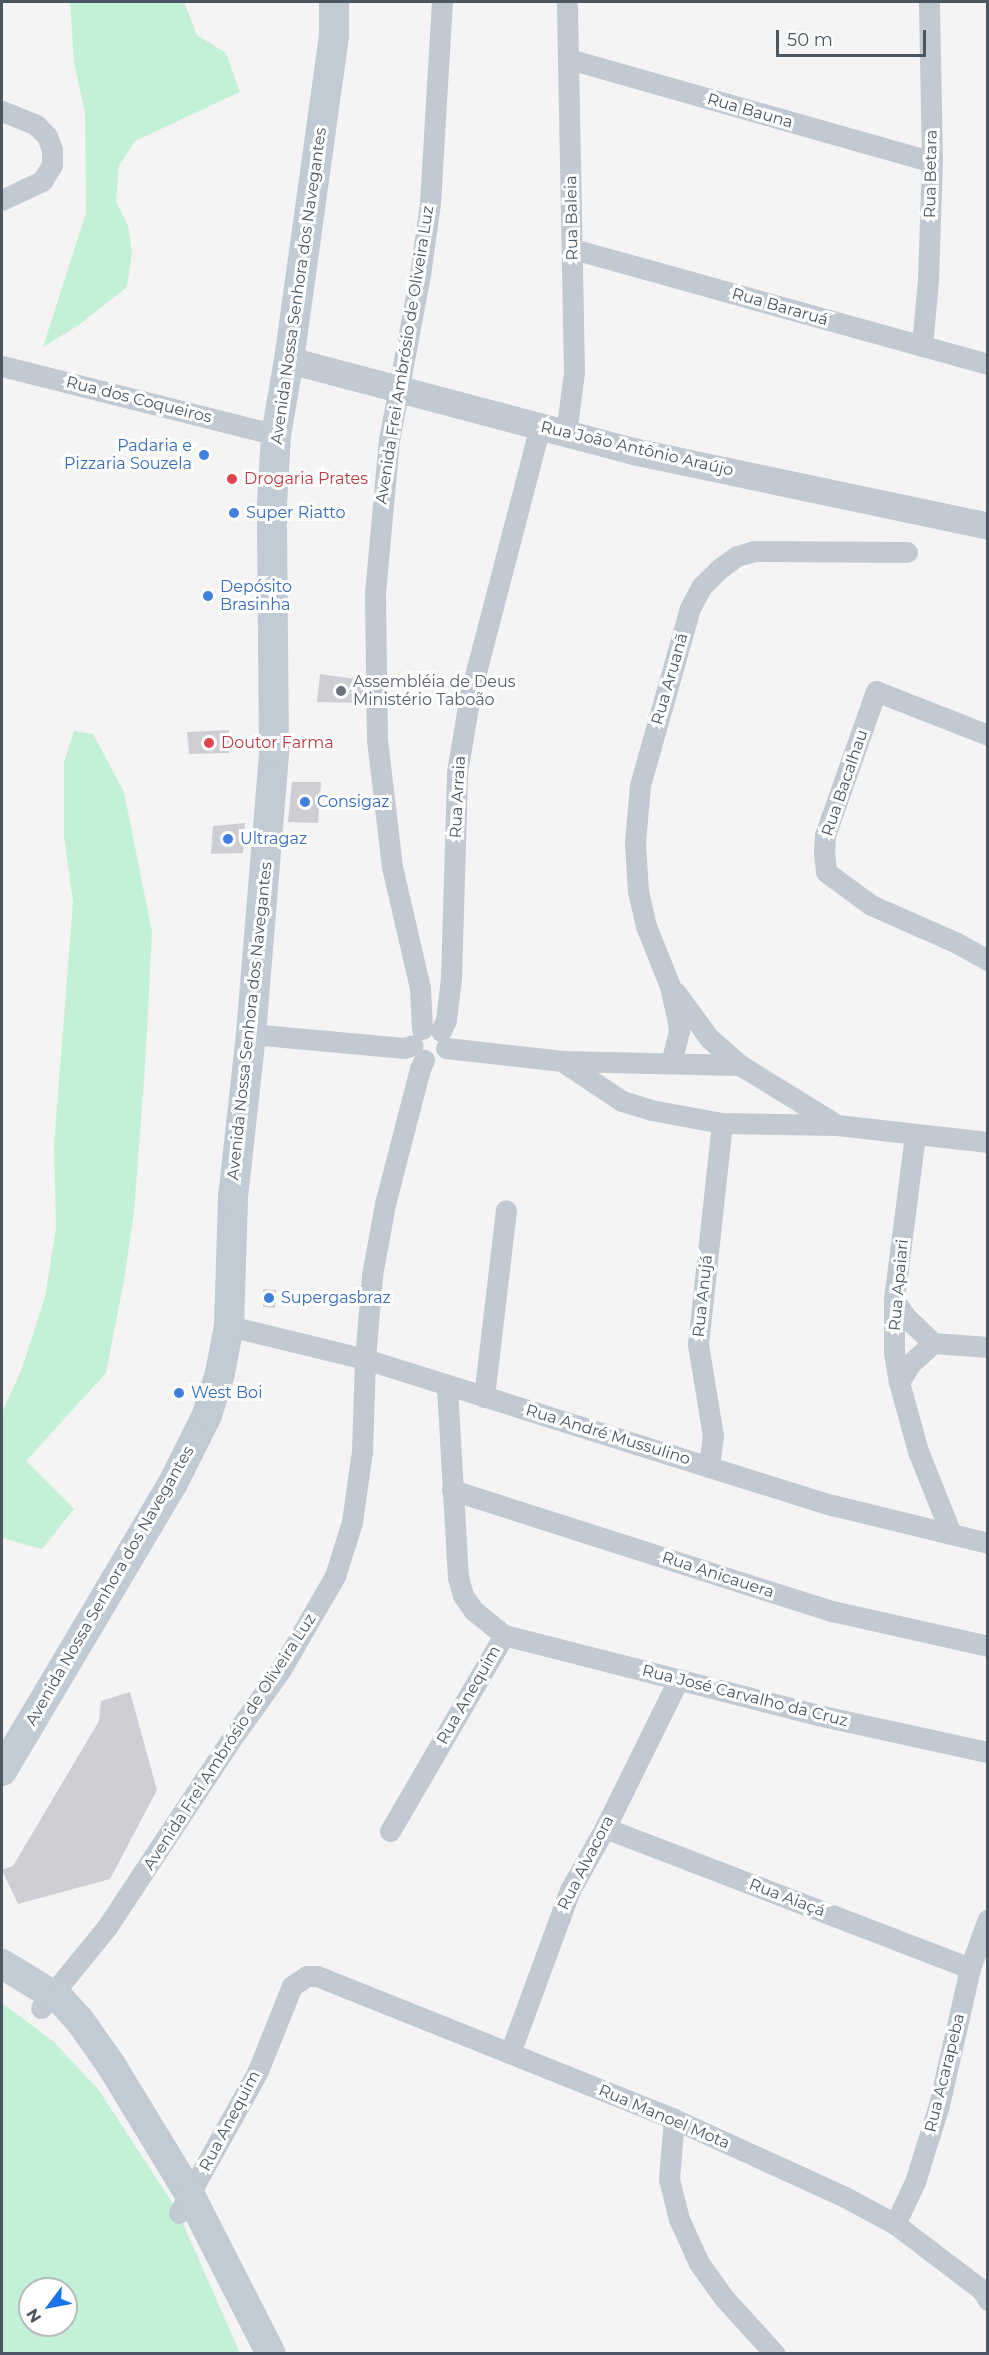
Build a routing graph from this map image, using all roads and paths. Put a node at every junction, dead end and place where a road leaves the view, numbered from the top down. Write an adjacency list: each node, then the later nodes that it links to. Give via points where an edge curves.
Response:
1 (334, 2): 11 (main road, Avenida Nossa Senhora dos Navegantes, via 334,36)
2 (442, 2): 14 (street, Avenida Frei Ambrósio de Oliveira Luz, via 430,203)
3 (567, 2): 5 (street, Rua Baleia)
4 (929, 2): 7 (street, Rua Betara)
5 (569, 59): 7 (street, Rua Bauna); 9 (street, Rua Baleia)
6 (2, 111): 8 (street, via 36,125 47,136 52,165 42,181)
7 (932, 162): 10 (street, Rua Betara)
8 (2, 200)
9 (573, 249): 10 (street, Rua Bararuá); 15 (street, Rua Baleia, via 574,372)
10 (922, 346): 12 (street, Rua Bararuá)
11 (290, 360): 14 (street, Rua João Antônio Araújo); 16 (main road, Avenida Nossa Senhora dos Navegantes)
12 (987, 364)
13 (2, 366): 16 (street, Rua dos Coqueiros)
14 (398, 390): 15 (street, Rua João Antônio Araújo); 23 (street, Avenida Frei Ambrósio de Oliveira Luz, via 388,440 376,569 377,740 392,867)
15 (553, 430): 17 (street, Rua João Antônio Araújo, via 633,451); 23 (street, Rua Arraia, via 508,540 470,695 457,772 451,978 446,1020)
16 (276, 435): 22 (main road, Avenida Nossa Senhora dos Navegantes, via 272,504 274,753)
17 (987, 526)
18 (907, 552): 21 (street, Rua Aruanã, via 754,551 737,556 701,587 690,608 640,785 637,819 638,891 646,926)
19 (987, 735): 20 (street, Rua Bacalhau, via 876,691 825,836 826,872 871,905)
20 (987, 960)
21 (670, 986): 25 (street, Rua Aruanã, via 679,1031); 26 (street, Rua Aruanã, via 710,1038)
22 (251, 1034): 23 (street, via 404,1048); 33 (main road, Avenida Nossa Senhora dos Navegantes, via 233,1197)
23 (429, 1043): 24 (street); 36 (street, Avenida Frei Ambrósio de Oliveira Luz, via 386,1204 372,1275)
24 (562, 1061): 25 (street); 27 (street, via 622,1101)
25 (671, 1063): 26 (street)
26 (740, 1065): 28 (street, Rua Aruanã)
27 (722, 1124): 28 (street); 40 (street, Rua Anujá, via 698,1344 713,1436)
28 (837, 1125): 29 (street)
29 (915, 1135): 30 (street); 32 (street, Rua Apaiari)
30 (987, 1142)
31 (506, 1210): 39 (street)
32 (894, 1300): 34 (street); 37 (street, Rua Apaiari, via 894,1352)
33 (229, 1326): 36 (street, Rua André Mussulino); 48 (main road, Avenida Nossa Senhora dos Navegantes, via 207,1415 173,1483)
34 (933, 1343): 35 (street); 37 (street, via 911,1363)
35 (987, 1347)
36 (365, 1359): 38 (street, Rua André Mussulino); 56 (street, Avenida Frei Ambrósio de Oliveira Luz, via 362,1452 352,1522 335,1576 280,1671 107,1927)
37 (899, 1382): 42 (street, Rua Apaiari, via 918,1451)
38 (447, 1385): 39 (street, Rua André Mussulino); 41 (street, Rua Anequim)
39 (484, 1397): 40 (street, Rua André Mussulino)
40 (709, 1467): 42 (street, Rua André Mussulino, via 832,1505)
41 (452, 1490): 44 (street, Rua Anequim, via 459,1578 464,1595 474,1611); 45 (street, Rua Anicauera, via 832,1611)
42 (951, 1534): 43 (street, Rua André Mussulino)
43 (987, 1543)
44 (504, 1635): 46 (street, Rua José Carvalho da Cruz); 50 (street, Rua Anequim)
45 (987, 1646)
46 (678, 1680): 47 (street, Rua José Carvalho da Cruz); 49 (street, Rua Alvacora)
47 (987, 1752)
48 (2, 1771)
49 (605, 1828): 53 (street, Rua Aiaçá); 57 (street, Rua Alvacora, via 566,1899)
50 (390, 1831)
51 (987, 1919): 53 (street, Rua Acarapeba)
52 (2, 1964): 56 (main road)
53 (970, 1968): 60 (street, Rua Acarapeba, via 939,2105 915,2182)
54 (317, 1976): 57 (street, Rua Manoel Mota); 59 (street, Rua Anequim, via 307,1976 292,1986 257,2073)
55 (2, 1984): 56 (main road)
56 (47, 2001): 59 (main road)
57 (510, 2053): 58 (street, Rua Manoel Mota)
58 (674, 2120): 60 (street, Rua Manoel Mota, via 845,2197); 64 (street, via 669,2178 678,2219 699,2263 724,2298)
59 (185, 2204): 62 (main road); 63 (main road)
60 (895, 2224): 61 (street, Rua Manoel Mota, via 982,2290)
61 (987, 2300)
62 (252, 2354)
63 (271, 2354)
64 (776, 2354)

